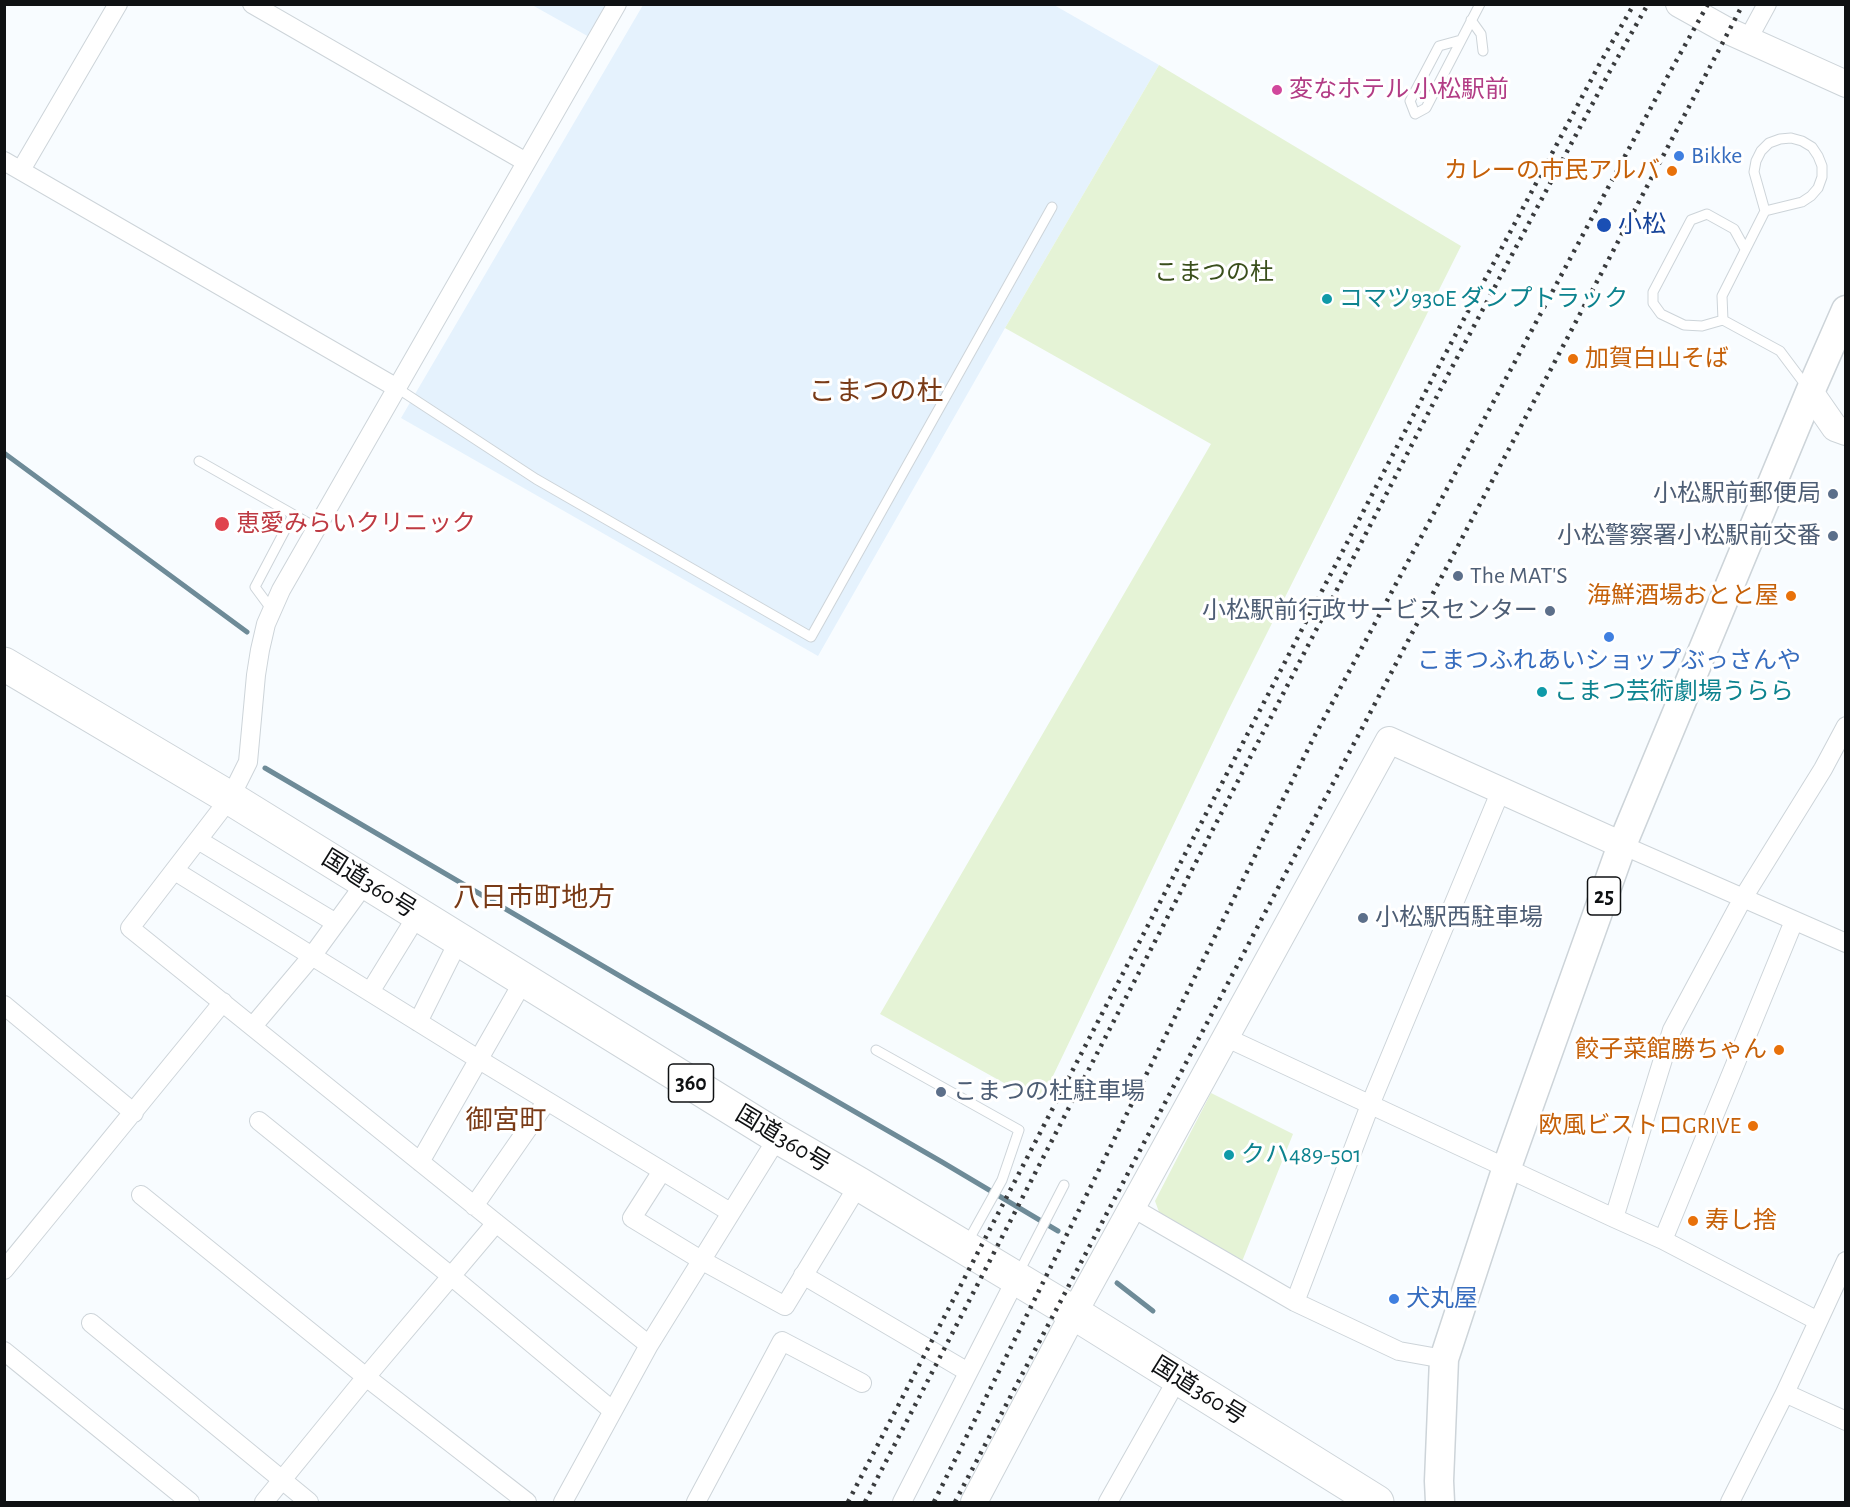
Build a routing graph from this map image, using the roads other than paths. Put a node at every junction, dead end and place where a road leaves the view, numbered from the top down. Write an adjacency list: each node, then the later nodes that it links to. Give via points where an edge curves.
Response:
1 (118, 4): 14 (street)
2 (252, 4): 13 (street)
3 (617, 4): 13 (street)
4 (1480, 4): 7 (lane)
5 (1679, 4): 8 (street)
6 (1767, 4): 8 (street)
7 (1472, 20): 9 (lane); 10 (lane, via 1481,33)
8 (1748, 39): 11 (street)
9 (1461, 40): 9 (lane, via 1426,108 1415,114 1410,101 1438,46)
10 (1483, 51)
11 (1845, 84)
12 (4, 161): 14 (street)
13 (526, 162): 20 (street)
14 (21, 170): 20 (street)
15 (1052, 207): 20 (lane, via 811,637 536,479)
16 (1765, 211): 16 (lane, via 1754,172 1761,151 1780,138 1803,141 1812,147 1822,166 1818,188 1802,202); 17 (lane)
17 (1745, 249): 19 (lane, via 1722,296); 19 (lane, via 1734,229 1707,214 1692,220 1653,292 1653,303 1661,314 1684,325 1702,326)
18 (1845, 310): 21 (main road, 25)
19 (1723, 320): 21 (lane, via 1780,351)
20 (398, 388): 25 (street)
21 (1810, 392): 22 (street, via 1836,428); 32 (main road, 25)
22 (1845, 432)
23 (199, 461): 24 (lane)
24 (293, 514): 25 (lane); 26 (lane, via 255,587)
25 (317, 528): 26 (street)
26 (272, 610): 30 (street, via 256,675 248,762)
27 (4, 664): 30 (highway, 国道360号 / 360)
28 (1845, 726): 35 (street, via 1823,769)
29 (1501, 790): 32 (street); 48 (street, via 1389,740); 52 (street)
30 (230, 798): 31 (street); 34 (highway, 国道360号 / 360)
31 (198, 840): 33 (street); 38 (street)
32 (1622, 845): 35 (street); 57 (main road, 25)
33 (175, 871): 41 (street); 44 (street, via 130,928)
34 (366, 882): 36 (highway, 国道360号 / 360); 38 (street)
35 (1743, 898): 37 (street); 65 (street, via 1672,1030)
36 (418, 914): 39 (highway, 国道360号 / 360); 43 (street)
37 (1794, 921): 40 (street); 67 (street)
38 (336, 923): 41 (street)
39 (459, 940): 42 (highway, 国道360号 / 360); 46 (street)
40 (1845, 943)
41 (312, 956): 43 (street); 47 (street)
42 (524, 980): 50 (street); 55 (highway, 国道360号 / 360)
43 (370, 992): 46 (street)
44 (223, 1002): 47 (street); 53 (street)
45 (4, 1005): 53 (street)
46 (418, 1022): 50 (street)
47 (253, 1026): 56 (street)
48 (1225, 1037): 52 (street); 63 (street)
49 (876, 1050): 68 (lane, via 1019,1130 1002,1180)
50 (478, 1059): 51 (street); 56 (street)
51 (547, 1101): 58 (street); 62 (street)
52 (1370, 1105): 57 (street); 75 (street)
53 (134, 1113): 71 (street)
54 (259, 1121): 73 (street)
55 (778, 1137): 59 (highway, 国道360号 / 360); 64 (street)
56 (420, 1162): 62 (street)
57 (1507, 1167): 65 (street); 81 (main road, 25)
58 (662, 1171): 64 (street); 69 (street, via 632,1218)
59 (858, 1184): 68 (highway, 国道360号 / 360); 72 (street)
60 (1064, 1185): 74 (lane)
61 (141, 1195): 83 (street)
62 (474, 1206): 66 (street)
63 (1133, 1208): 75 (street); 76 (street)
64 (730, 1212): 69 (street)
65 (1614, 1218): 67 (street)
66 (496, 1223): 73 (street); 79 (street)
67 (1663, 1240): 77 (street)
68 (964, 1247): 74 (highway, 国道360号 / 360)
69 (701, 1260): 72 (street, via 785,1306); 79 (street)
70 (1845, 1262): 77 (street)
71 (4, 1270)
72 (803, 1275): 82 (street)
73 (451, 1276): 83 (street); 87 (street)
74 (1016, 1279): 76 (highway, 国道360号 / 360); 82 (street)
75 (1295, 1302): 81 (street, via 1399,1351)
76 (1074, 1313): 84 (highway, 国道360号 / 360); 97 (street)
77 (1818, 1321): 86 (street)
78 (91, 1323): 89 (street)
79 (649, 1345): 87 (street)
80 (4, 1351): 90 (street)
81 (1444, 1359): 100 (main road, 25)
82 (968, 1372): 96 (street)
83 (366, 1377): 89 (street); 93 (street)
84 (1178, 1378): 98 (street); 99 (highway, 国道360号 / 360)
85 (862, 1383): 95 (street, via 782,1341)
86 (1785, 1393): 88 (street); 101 (street)
87 (613, 1411): 94 (street)
88 (1845, 1421)
89 (281, 1481): 91 (street); 92 (street)
90 (190, 1503)
91 (264, 1503)
92 (309, 1503)
93 (527, 1503)
94 (563, 1503)
95 (696, 1503)
96 (902, 1503)
97 (974, 1503)
98 (1108, 1503)
99 (1377, 1503)
100 (1440, 1503)
101 (1730, 1503)

